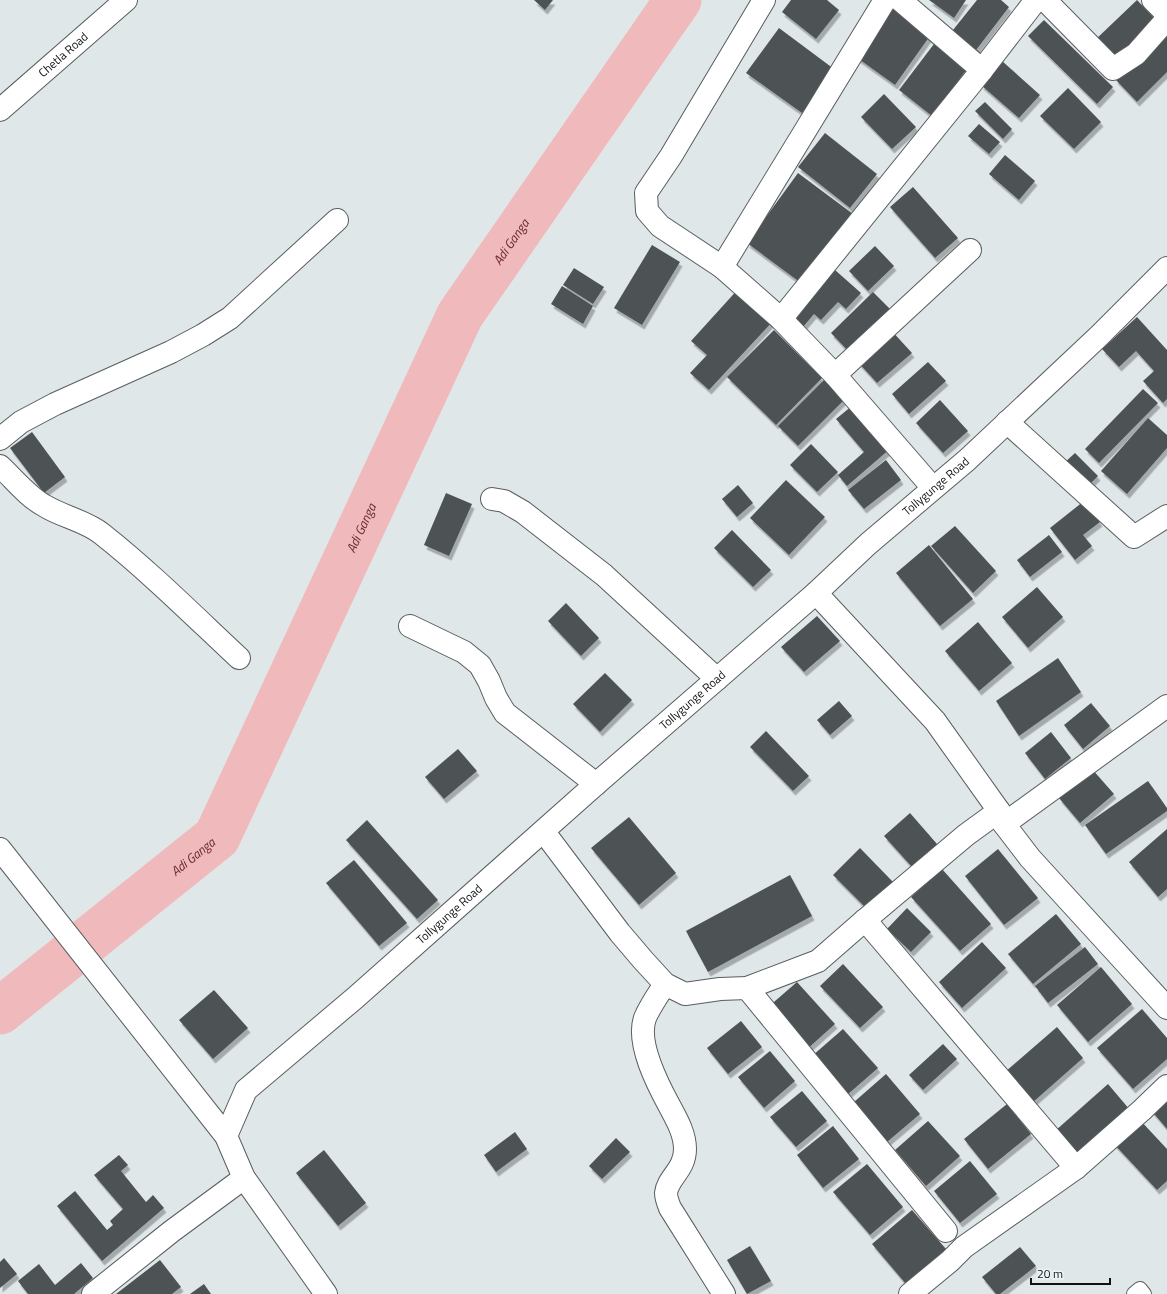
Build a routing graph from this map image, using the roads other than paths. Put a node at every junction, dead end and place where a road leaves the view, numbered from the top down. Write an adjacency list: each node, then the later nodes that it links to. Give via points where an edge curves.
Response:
1 (126, 0): 10 (street, Chetla Road)
2 (764, 0): 13 (street, via 671,156 646,193 647,211 660,226)
3 (885, 0): 13 (street)
4 (900, 0): 9 (street)
5 (1153, 0): 7 (street)
6 (1036, 1): 8 (street, via 1113,69 1136,54); 9 (street)
7 (1167, 14)
8 (1167, 19)
9 (982, 70): 15 (street)
10 (0, 110)
11 (337, 220): 18 (street, via 230,318 204,335 55,404 22,422)
12 (970, 250): 16 (street)
13 (722, 267): 15 (street)
14 (1167, 268): 17 (street, Tollygunge Road)
15 (781, 319): 16 (street)
16 (835, 375): 20 (street)
17 (1007, 422): 20 (street, Tollygunge Road); 22 (street, via 1134,537)
18 (0, 439)
19 (0, 466): 25 (street, via 44,506 101,533)
20 (933, 488): 23 (street, Tollygunge Road)
21 (492, 499): 26 (street, via 504,501 523,512 604,575)
22 (1167, 516)
23 (816, 593): 26 (street, Tollygunge Road); 29 (street, via 935,721)
24 (410, 626): 28 (street, via 464,652 480,665 505,713)
25 (239, 658)
26 (717, 679): 28 (street, Tollygunge Road)
27 (1167, 706): 29 (street)
28 (596, 784): 30 (street, Tollygunge Road)
29 (1001, 817): 32 (street, via 966,835); 35 (street, via 1030,858)
30 (544, 832): 33 (street, via 620,933); 37 (street, Tollygunge Road, via 246,1090)
31 (1, 850): 37 (street)
32 (865, 920): 34 (street, via 818,961); 38 (street)
33 (665, 984): 34 (street, via 684,994); 43 (street, via 645,1019 643,1037 660,1089 683,1134 683,1163 667,1188 666,1195 670,1208)
34 (747, 988): 40 (street)
35 (1167, 1008)
36 (1167, 1086): 38 (street)
37 (226, 1136): 39 (street)
38 (1076, 1168): 44 (street, via 964,1247)
39 (244, 1178): 41 (street); 42 (street)
40 (946, 1231)
41 (93, 1294)
42 (326, 1294)
43 (724, 1294)
44 (910, 1294)
45 (1134, 1294): 46 (lane, via 1140,1289)
46 (1144, 1294)

